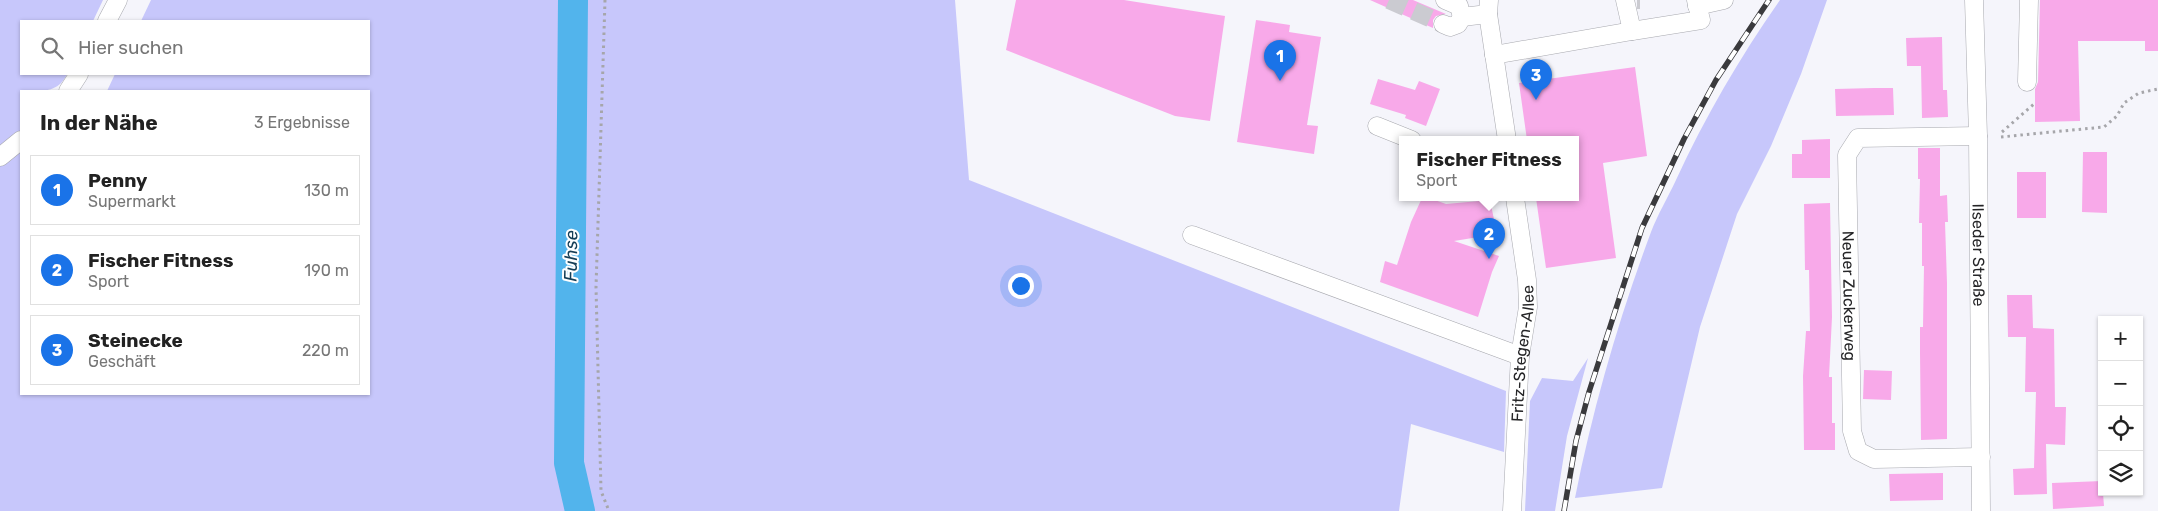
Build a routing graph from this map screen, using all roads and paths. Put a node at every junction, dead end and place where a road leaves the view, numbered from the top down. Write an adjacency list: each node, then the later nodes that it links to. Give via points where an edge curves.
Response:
1 (118, 0): 10 (street)
2 (605, 0): 31 (path, via 596,287 601,491)
3 (1724, 0): 7 (street)
4 (1974, 0): 23 (street, Ilseder Straße)
5 (2029, 0): 15 (street)
6 (1629, 1): 12 (street)
7 (1696, 3): 12 (street, via 1701,20)
8 (1456, 6): 9 (street); 11 (street, via 1458,24 1450,28)
9 (1489, 7): 13 (street)
10 (108, 20)
11 (1443, 24)
12 (1632, 31): 13 (street)
13 (1494, 55): 22 (street)
14 (78, 75): 17 (street)
15 (2027, 82)
16 (2158, 89): 24 (path, via 2138,93 2124,103 2117,116 2104,127)
17 (69, 90)
18 (2035, 103): 20 (path)
19 (1377, 126): 21 (street)
20 (2002, 132)
21 (1402, 136)
22 (1506, 136)
23 (1978, 136): 30 (street, Ilseder Straße); 30 (street, Neuer Zuckerweg, via 1858,138 1847,155 1852,431 1858,451 1874,459)
24 (2001, 137)
25 (20, 141): 26 (street)
26 (0, 157)
27 (1515, 201): 29 (street, Fritz-Stegen-Allee, via 1528,307)
28 (1192, 235): 29 (street)
29 (1520, 356): 32 (street, Fritz-Stegen-Allee)
30 (1981, 457): 33 (street, Ilseder Straße)
31 (609, 511)
32 (1512, 511)
33 (1981, 511)

